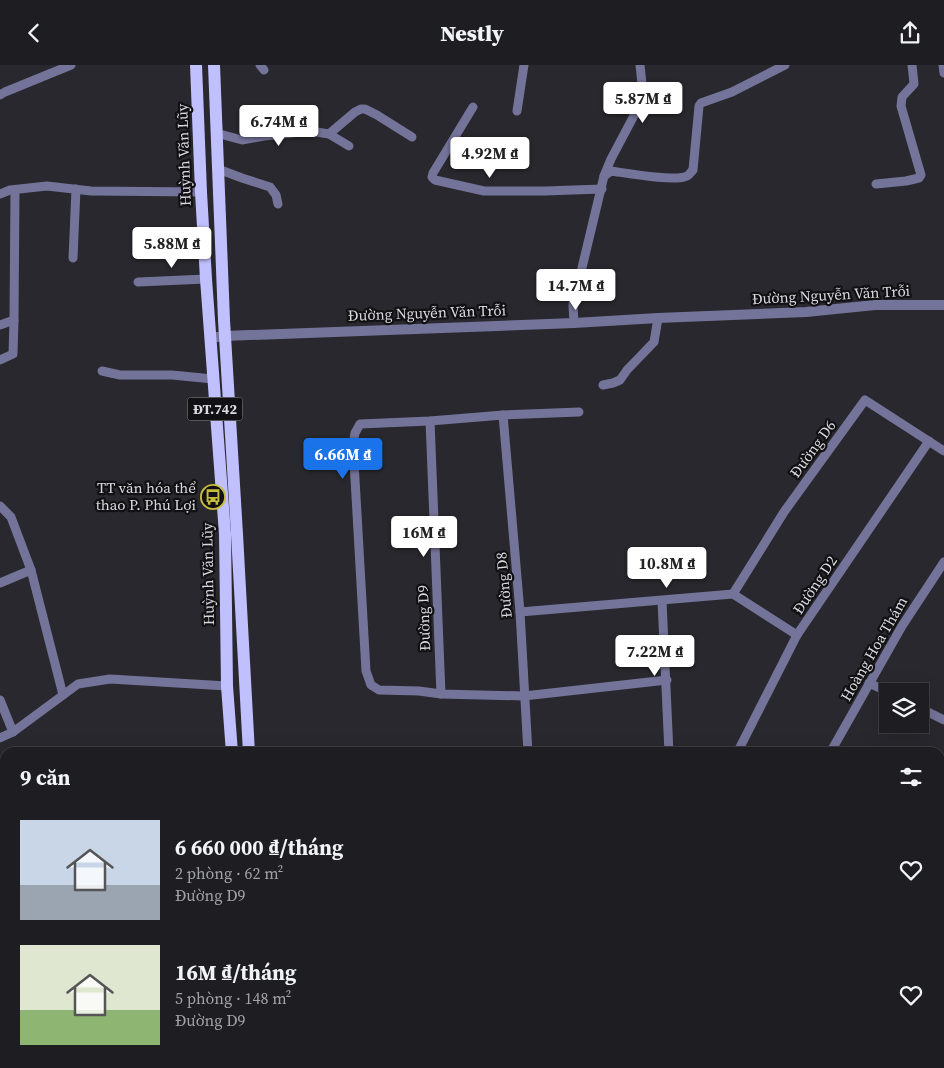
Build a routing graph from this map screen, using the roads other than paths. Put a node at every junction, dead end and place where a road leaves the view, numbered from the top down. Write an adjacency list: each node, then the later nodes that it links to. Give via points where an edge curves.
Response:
1 (71, 65): 10 (street)
2 (196, 65): 23 (main road, Huỳnh Văn Lũy / ĐT.742)
3 (214, 65): 13 (main road, Huỳnh Văn Lũy / ĐT.742)
4 (524, 65): 12 (street)
5 (640, 65): 18 (street, via 642,84 638,108)
6 (785, 65): 18 (street, via 732,92 701,103 693,170 687,176 677,178 611,171)
7 (912, 65): 19 (street, via 914,84 902,97 901,106 921,175 906,181)
8 (943, 65): 9 (street)
9 (944, 73)
10 (0, 95)
11 (473, 107): 21 (street, via 432,179 484,191)
12 (517, 111)
13 (216, 133): 14 (street, via 242,140 310,131); 17 (main road, Huỳnh Văn Lũy / ĐT.742)
14 (329, 134): 15 (street, via 355,112 365,109); 16 (street)
15 (412, 137)
16 (349, 145)
17 (218, 169): 25 (street, via 270,187); 34 (main road, Huỳnh Văn Lũy / ĐT.742)
18 (604, 176): 21 (street)
19 (876, 185)
20 (76, 189): 22 (street); 23 (street); 26 (street)
21 (602, 189): 32 (street, via 574,289)
22 (15, 190): 24 (street); 31 (street)
23 (201, 192): 27 (main road, Huỳnh Văn Lũy / ĐT.742)
24 (0, 193)
25 (278, 204)
26 (73, 258)
27 (206, 279): 28 (street); 35 (main road, Huỳnh Văn Lũy / ĐT.742)
28 (138, 282)
29 (944, 305): 30 (street, Đường Nguyễn Văn Trỗi, via 876,305 806,312)
30 (658, 318): 32 (street, Đường Nguyễn Văn Trỗi); 39 (street, via 654,342 620,380)
31 (14, 320): 33 (street); 36 (street, via 13,354)
32 (574, 323): 34 (street, Đường Nguyễn Văn Trỗi)
33 (0, 325)
34 (225, 336): 35 (street, Đường Nguyễn Văn Trỗi); 66 (main road, Huỳnh Văn Lũy / ĐT.742)
35 (210, 338): 38 (main road, Huỳnh Văn Lũy / ĐT.742)
36 (0, 360)
37 (102, 371): 38 (street, via 120,375)
38 (213, 379): 55 (main road, Huỳnh Văn Lũy / ĐT.742, via 225,534)
39 (603, 385)
40 (579, 412): 41 (street)
41 (503, 415): 42 (street); 51 (street, Đường D8)
42 (430, 421): 57 (street, Đường D9); 57 (street, via 360,424 353,444 366,671 371,685 379,690)
43 (929, 441): 44 (street, Đường D6); 49 (street, Đường D6, via 865,400 784,512); 52 (street, Đường D2)
44 (944, 451)
45 (0, 506): 47 (street, via 11,517)
46 (944, 562): 54 (street, Hoàng Hoa Thám)
47 (31, 570): 48 (street); 58 (street)
48 (0, 583)
49 (733, 594): 50 (street); 52 (street)
50 (662, 601): 51 (street); 53 (street)
51 (520, 612): 59 (street, Đường D8)
52 (797, 635): 69 (street, Đường D2)
53 (667, 680): 59 (street); 68 (street)
54 (869, 683): 56 (street); 70 (street, Hoàng Hoa Thám)
55 (227, 687): 58 (street, via 110,679 78,684); 65 (main road, Huỳnh Văn Lũy / ĐT.742)
56 (879, 688)
57 (441, 694): 59 (street)
58 (63, 695): 63 (street)
59 (524, 696): 67 (street, Đường D8)
60 (0, 700): 63 (street)
61 (929, 712): 62 (street)
62 (944, 720)
63 (13, 732): 64 (street)
64 (0, 738)
65 (232, 747)
66 (249, 747)
67 (528, 747)
68 (669, 747)
69 (739, 747)
70 (833, 747)

